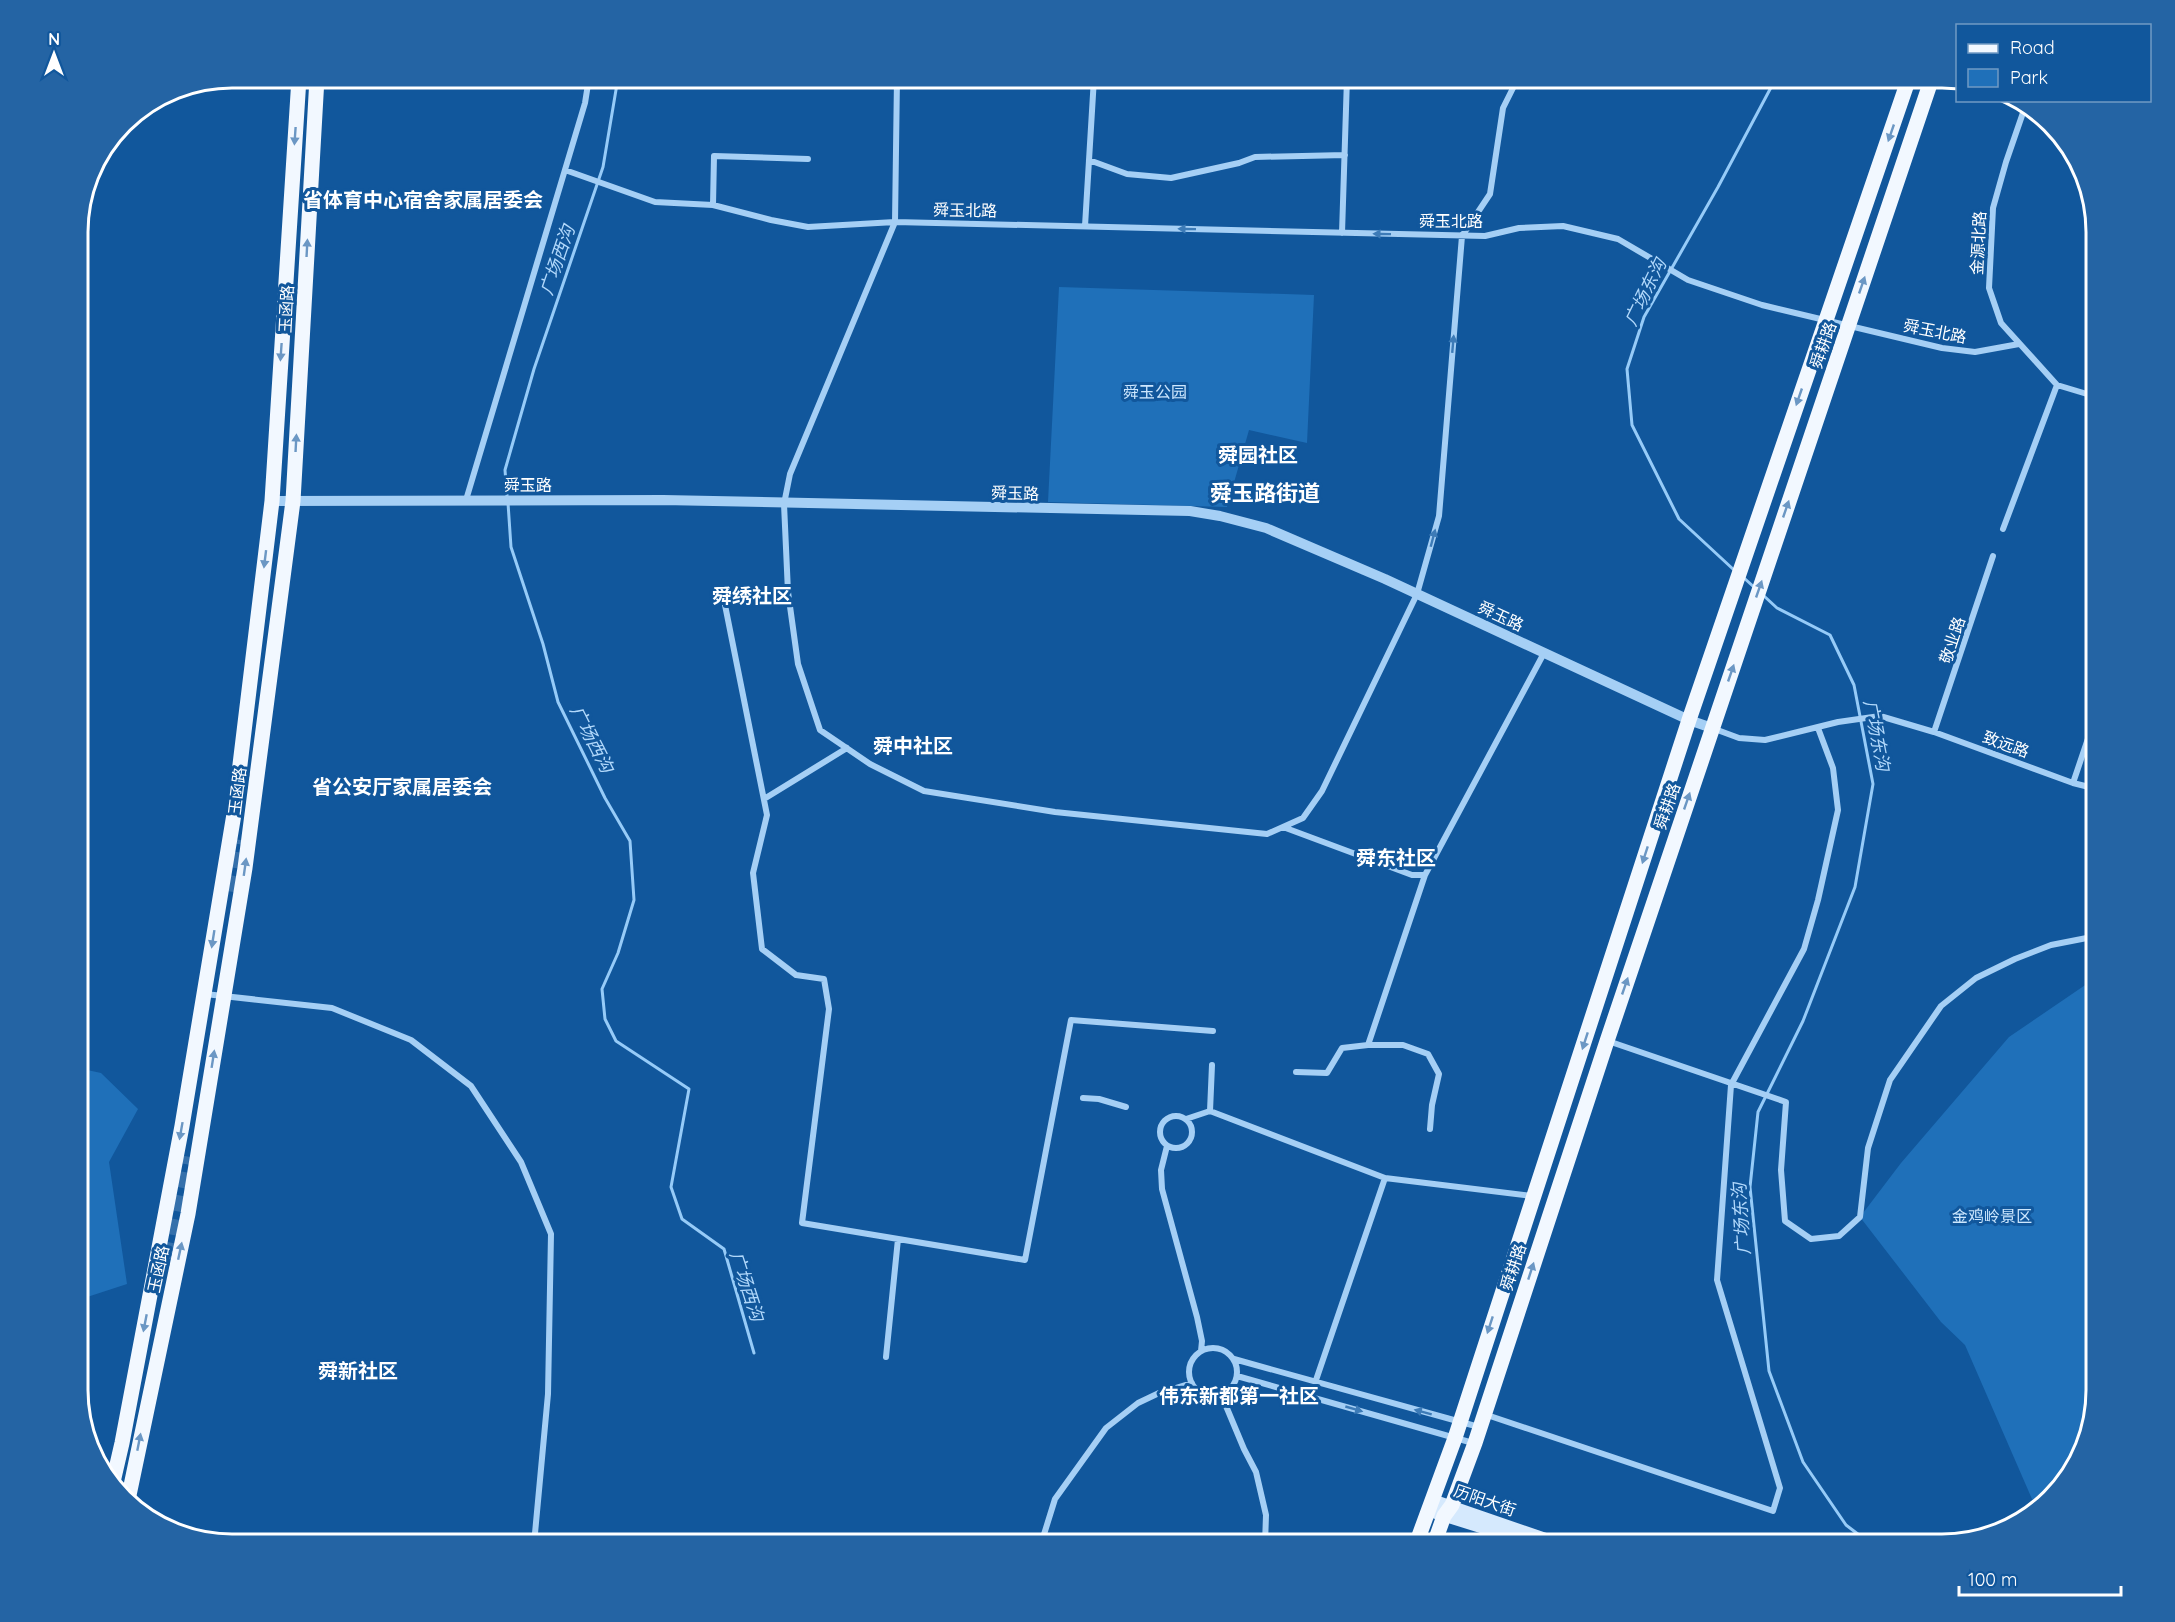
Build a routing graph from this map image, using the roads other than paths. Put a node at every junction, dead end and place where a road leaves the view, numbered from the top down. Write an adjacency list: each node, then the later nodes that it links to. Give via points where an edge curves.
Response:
1 (1093, 88): 13 (street)
2 (1347, 88): 11 (street)
3 (1513, 88): 19 (street, via 1503,108 1490,194)
4 (1906, 88): 20 (main road, 舜耕路, one-way to 20)
5 (1929, 88): 21 (main road, 舜耕路, one-way to 5)
6 (298, 89): 25 (main road, 玉函路, one-way to 25)
7 (316, 89): 26 (main road, 玉函路, one-way to 7)
8 (587, 89): 14 (street)
9 (897, 89): 16 (street)
10 (2023, 114): 22 (street, 金源北路, via 1993,208 1989,288 2001,323)
11 (1345, 155): 13 (street, via 1255,157 1170,178 1127,174); 18 (street)
12 (808, 159): 15 (street, via 714,156)
13 (1089, 160): 17 (street)
14 (565, 170): 15 (street, 舜玉北路, via 655,202); 27 (street)
15 (713, 205): 16 (street, 舜玉北路, via 808,227)
16 (895, 222): 17 (street, 舜玉北路); 28 (street, via 790,474)
17 (1085, 226): 18 (street, 舜玉北路, one-way to 17)
18 (1342, 233): 19 (street, 舜玉北路, one-way to 18)
19 (1462, 236): 20 (street, 舜玉北路, via 1485,237 1519,228 1563,226 1617,239 1688,280 1762,305); 32 (street, one-way to 19, via 1439,516)
20 (1826, 320): 21 (street, 舜玉北路); 34 (main road, 舜耕路, one-way to 34)
21 (1848, 326): 22 (street, 舜玉北路, via 1976,352); 35 (main road, 舜耕路, one-way to 21)
22 (2019, 344): 23 (street, 金源北路)
23 (2057, 385): 24 (street); 29 (street)
24 (2086, 394)
25 (272, 501): 26 (street, 舜玉路); 46 (main road, 玉函路, one-way to 46, via 234,814)
26 (293, 501): 27 (street, 舜玉路); 47 (main road, 玉函路, one-way to 26, via 247,856)
27 (466, 501): 28 (street, 舜玉路)
28 (784, 504): 31 (street); 32 (street, 舜玉路, via 1190,511 1266,528)
29 (2003, 529)
30 (1993, 556): 37 (street, 敬业路)
31 (788, 592): 39 (street, via 798,664 820,730); 42 (street, via 723,595)
32 (1417, 594): 33 (street, 舜玉路); 43 (street, via 1322,791 1303,818)
33 (1544, 653): 34 (street, 舜玉路); 44 (street)
34 (1689, 720): 35 (street, 舜玉路); 61 (main road, 舜耕路, one-way to 61)
35 (1712, 728): 36 (street, 致远路, via 1739,738 1765,740); 49 (main road, 舜耕路, one-way to 35)
36 (1818, 728): 37 (street, 致远路, via 1880,716); 53 (street, via 1833,768 1838,810 1818,900 1804,949)
37 (1934, 732): 40 (street, 致远路)
38 (2086, 745): 40 (street)
39 (847, 748): 42 (street); 43 (street, via 924,791 1149,823 1267,834)
40 (2073, 783): 41 (street, 致远路)
41 (2086, 786)
42 (764, 800): 62 (street, via 767,815 753,873 762,949 796,975 824,979 829,1009 802,1223)
43 (1283, 827): 44 (street, via 1412,875)
44 (1425, 875): 50 (street)
45 (2086, 938): 53 (street, via 2052,945 2015,959 1976,978 1941,1006 1890,1080 1868,1148 1860,1217 1839,1236 1811,1239 1785,1221 1781,1170 1786,1102)
46 (204, 994): 47 (street); 74 (main road, 玉函路, one-way to 74)
47 (224, 997): 75 (main road, 玉函路, one-way to 47, via 188,1214); 78 (street, via 332,1008 411,1040 471,1086 521,1161 550,1234 548,1394)
48 (1213, 1031): 62 (street, via 1071,1020 1025,1260)
49 (1607, 1041): 53 (street); 70 (main road, 舜耕路, one-way to 49)
50 (1368, 1045): 52 (street, via 1342,1048 1327,1072); 58 (street, via 1403,1045 1428,1054 1439,1074)
51 (1212, 1065): 56 (street)
52 (1296, 1072)
53 (1731, 1085): 70 (street, via 1718,1280 1780,1488 1773,1511)
54 (1083, 1098): 55 (street)
55 (1126, 1107)
56 (1210, 1111): 57 (street); 60 (street)
57 (1186, 1119): 59 (street, via 1192,1129 1187,1144 1178,1148); 59 (street, via 1173,1116 1161,1124 1159,1134)
58 (1430, 1129)
59 (1167, 1146): 63 (street, via 1161,1170 1162,1189 1197,1317)
60 (1385, 1178): 61 (street); 68 (street)
61 (1532, 1196): 71 (main road, 舜耕路, one-way to 71)
62 (898, 1239): 64 (street)
63 (1201, 1351): 65 (street, via 1223,1350); 67 (street, via 1191,1362)
64 (886, 1357)
65 (1234, 1359): 66 (street); 68 (street)
66 (1237, 1376): 69 (street, via 1234,1384); 72 (street, one-way to 72)
67 (1192, 1383): 69 (street, via 1205,1394); 79 (street, via 1138,1403 1106,1428 1054,1499)
68 (1315, 1383): 71 (street, one-way to 68)
69 (1221, 1394): 80 (street, via 1256,1472 1266,1515)
70 (1482, 1421): 71 (street); 73 (main road, 舜耕路)
71 (1459, 1422): 72 (main road, 舜耕路)
72 (1455, 1438): 73 (street); 76 (main road, 舜耕路)
73 (1475, 1443): 77 (main road, 舜耕路)
74 (115, 1472)
75 (130, 1490)
76 (1430, 1505): 77 (main road, 历阳大街); 81 (main road, 舜耕路)
77 (1448, 1511): 82 (main road, 舜耕路); 83 (main road, 历阳大街); 84 (main road, 历阳大街)
78 (535, 1534)
79 (1044, 1534)
80 (1265, 1534)
81 (1420, 1534)
82 (1438, 1534)
83 (1509, 1534)
84 (1526, 1534)

